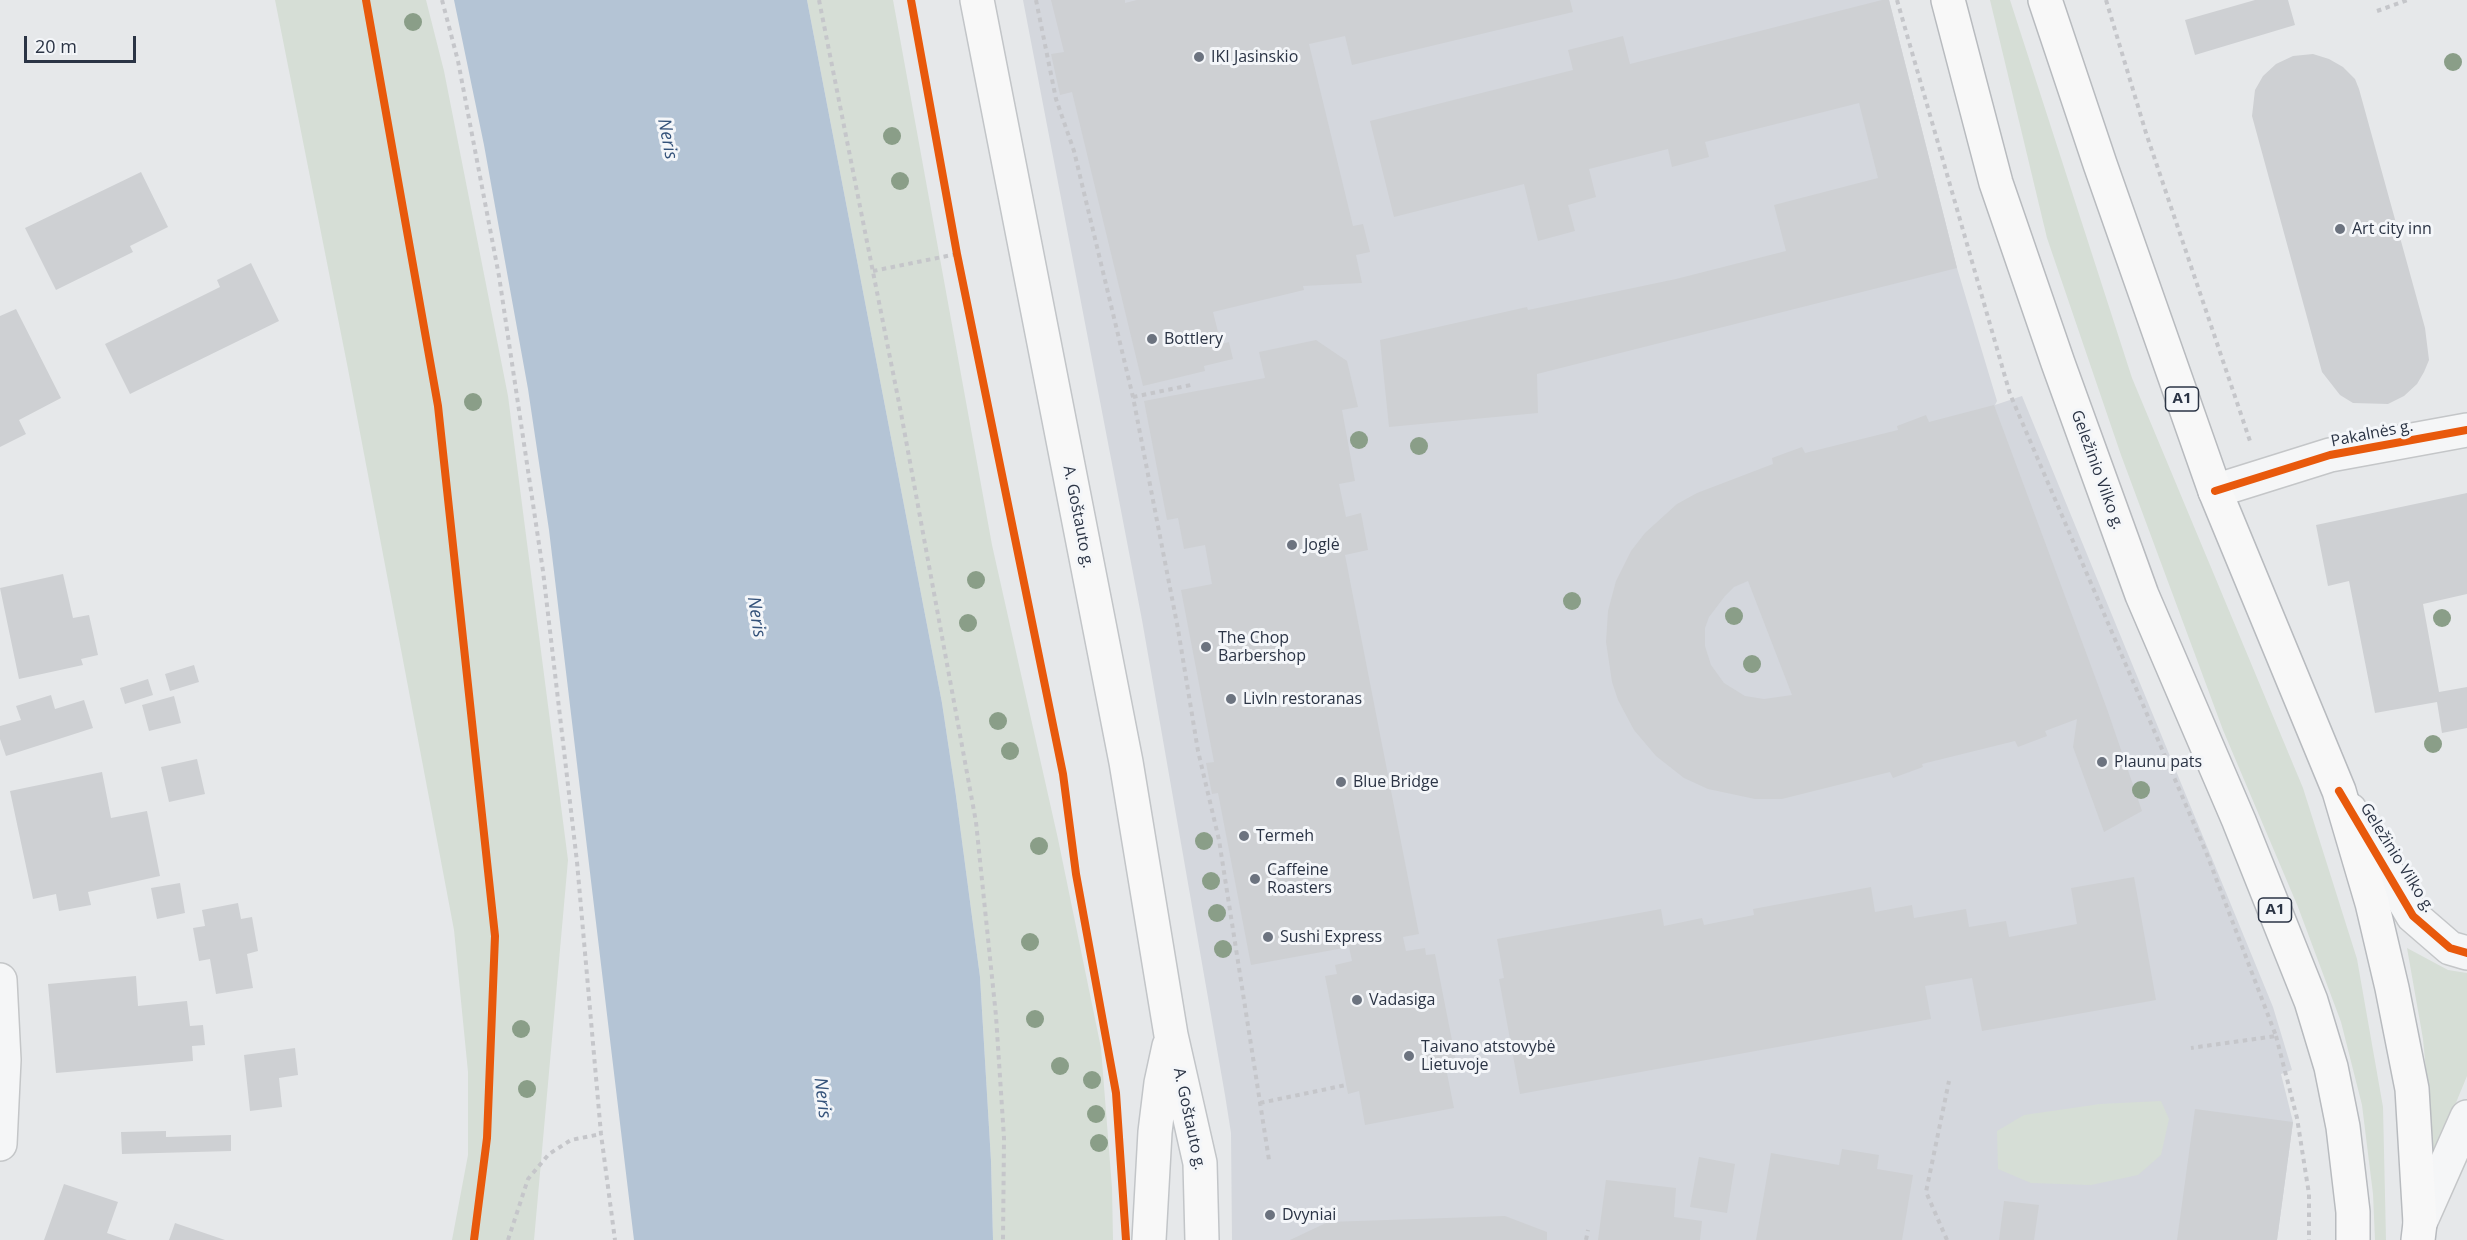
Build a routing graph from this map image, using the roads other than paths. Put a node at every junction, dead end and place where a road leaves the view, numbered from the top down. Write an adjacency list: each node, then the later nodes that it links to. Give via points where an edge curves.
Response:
1 (977, 0): 9 (main road, A. Goštauto g., via 1126,762)
2 (1948, 0): 15 (main road, Geležinio Vilko g. / A1, via 1996,183 2142,595 2312,1001 2343,1127)
3 (2046, 0): 5 (main road, Geležinio Vilko g. / A1)
4 (2467, 430): 5 (street, Pakalnės g., via 2330,455)
5 (2215, 491): 6 (main road, Geležinio Vilko g. / A1)
6 (2339, 791): 7 (street, Geležinio Vilko g., via 2413,916 2450,948); 12 (main road, Geležinio Vilko g. / A1, via 2372,903 2412,1089)
7 (2467, 953)
8 (0, 980): 11 (street, via 4,1060)
9 (1171, 1035): 13 (main road, A. Goštauto g., via 1155,1132); 14 (main road, A. Goštauto g., via 1200,1163)
10 (2467, 1117): 12 (street)
11 (0, 1144)
12 (2419, 1232)
13 (1149, 1240)
14 (1202, 1240)
15 (2353, 1240)

